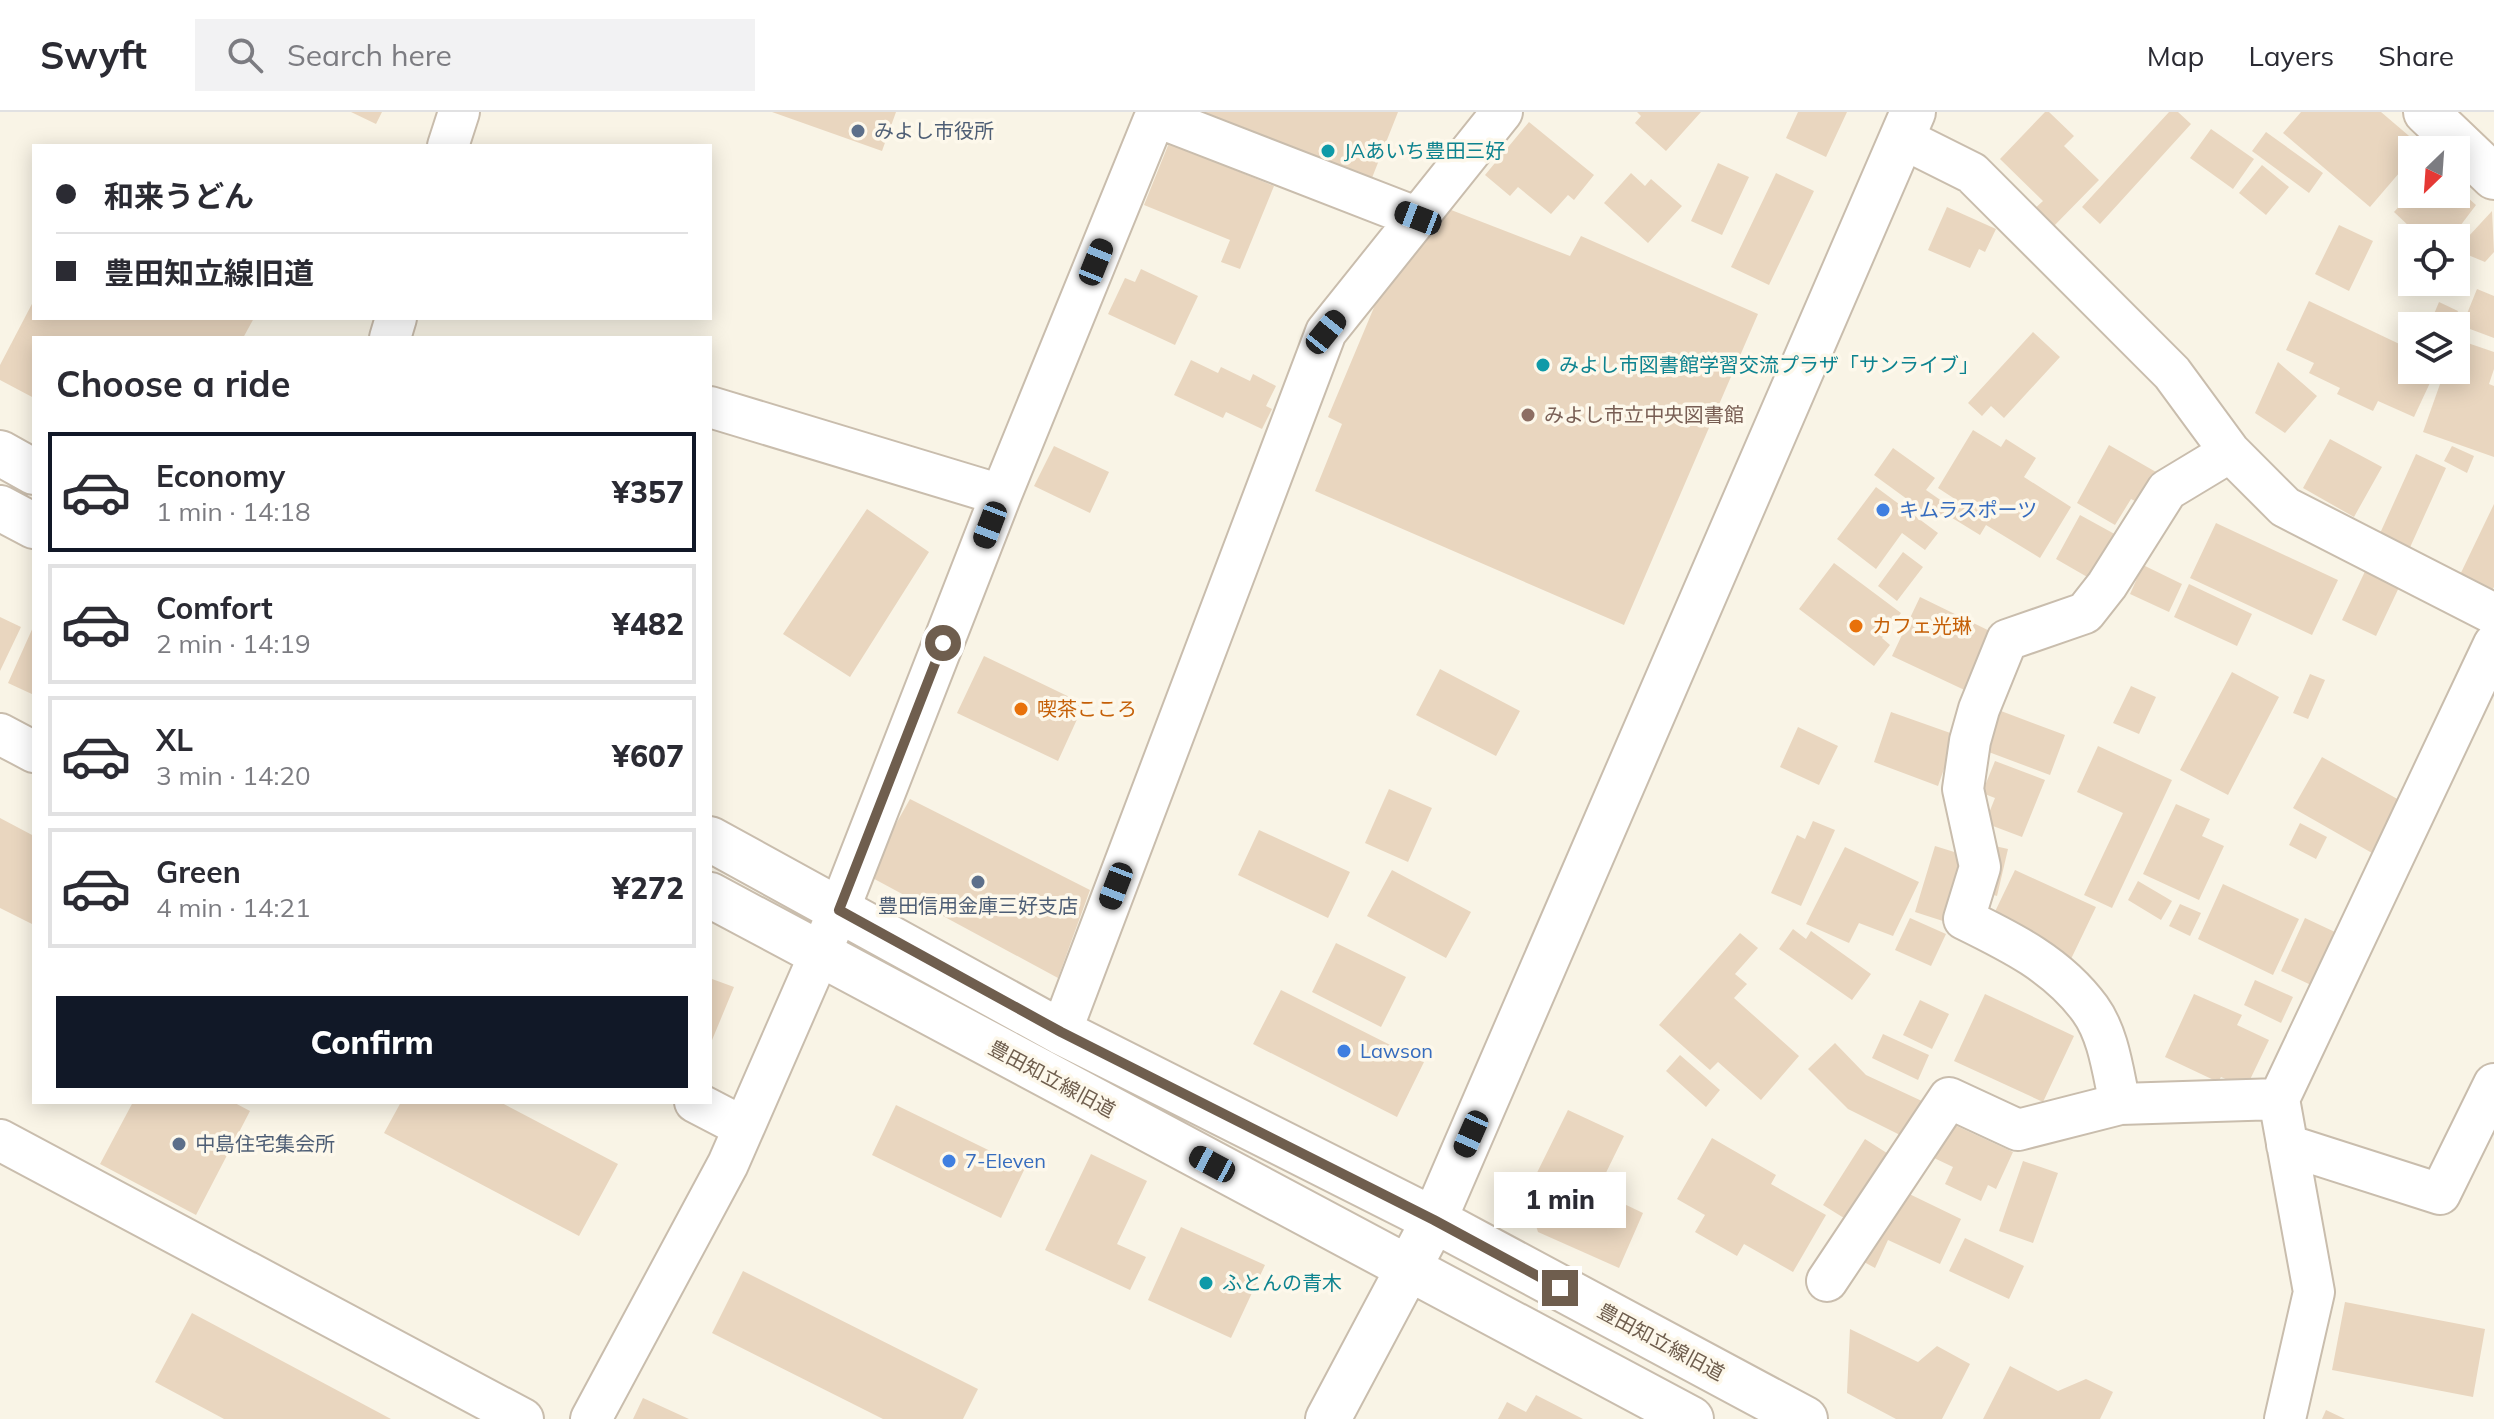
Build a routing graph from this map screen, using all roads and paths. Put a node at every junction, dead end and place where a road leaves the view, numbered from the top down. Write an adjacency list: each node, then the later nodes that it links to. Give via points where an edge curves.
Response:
1 (459, 112): 6 (street)
2 (1502, 112): 8 (street)
3 (2426, 112): 7 (street)
4 (1156, 114): 8 (street); 13 (street)
5 (1907, 125): 10 (street, via 1972,173 2172,373); 32 (street)
6 (449, 144)
7 (2494, 177)
8 (1418, 218): 24 (street, via 1326,332)
9 (712, 408): 13 (street)
10 (2230, 452): 16 (street, via 2285,507); 28 (street, via 2167,490 2085,613 2007,640 1970,741 1963,789 1980,867 1964,919 2052,969 2091,1010 2107,1048)
11 (0, 453): 12 (street)
12 (32, 471)
13 (1001, 495): 22 (street)
14 (0, 508): 15 (street)
15 (32, 525)
16 (2494, 614)
17 (2494, 644): 26 (street)
18 (0, 734): 19 (street)
19 (32, 751)
20 (712, 840): 22 (street, 豊田知立線旧道)
21 (712, 896): 23 (street, 豊田知立線旧道)
22 (839, 910): 23 (street); 24 (street, 豊田知立線旧道)
23 (819, 955): 29 (street); 33 (street, 豊田知立線旧道)
24 (1061, 1032): 32 (street, 豊田知立線旧道)
25 (2494, 1084): 31 (street, via 2440,1194)
26 (2279, 1099): 28 (street); 31 (street)
27 (699, 1104): 29 (street)
28 (2120, 1104): 34 (street, via 2018,1130 1949,1098)
29 (743, 1127): 36 (street)
30 (0, 1140): 35 (street)
31 (2287, 1145): 40 (street, via 2314,1292)
32 (1434, 1220): 33 (street); 39 (street, 豊田知立線旧道)
33 (1408, 1269): 37 (street); 38 (street, 豊田知立線旧道)
34 (1827, 1281)
35 (523, 1419)
36 (591, 1419)
37 (1328, 1419)
38 (1691, 1419)
39 (1805, 1419)
40 (2285, 1419)

